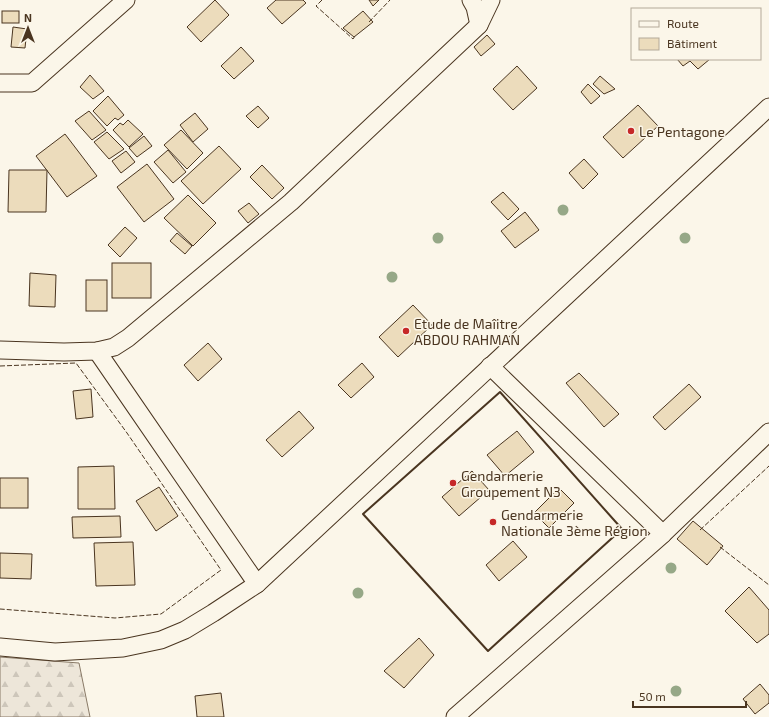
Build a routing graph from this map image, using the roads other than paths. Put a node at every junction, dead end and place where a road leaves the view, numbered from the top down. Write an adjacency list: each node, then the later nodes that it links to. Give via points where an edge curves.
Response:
1 (126, 0): 5 (street, via 32,83)
2 (471, 0): 4 (street)
3 (491, 0): 4 (street)
4 (479, 25): 8 (street, via 291,202 128,338 114,347)
5 (0, 83)
6 (769, 107): 9 (street)
7 (0, 350): 8 (street)
8 (97, 351): 12 (street)
9 (490, 366): 11 (street); 12 (street)
10 (769, 432): 11 (street)
11 (663, 534): 14 (street)
12 (257, 584): 13 (street, via 185,630 161,640 123,648 55,652)
13 (0, 647)
14 (455, 717)

